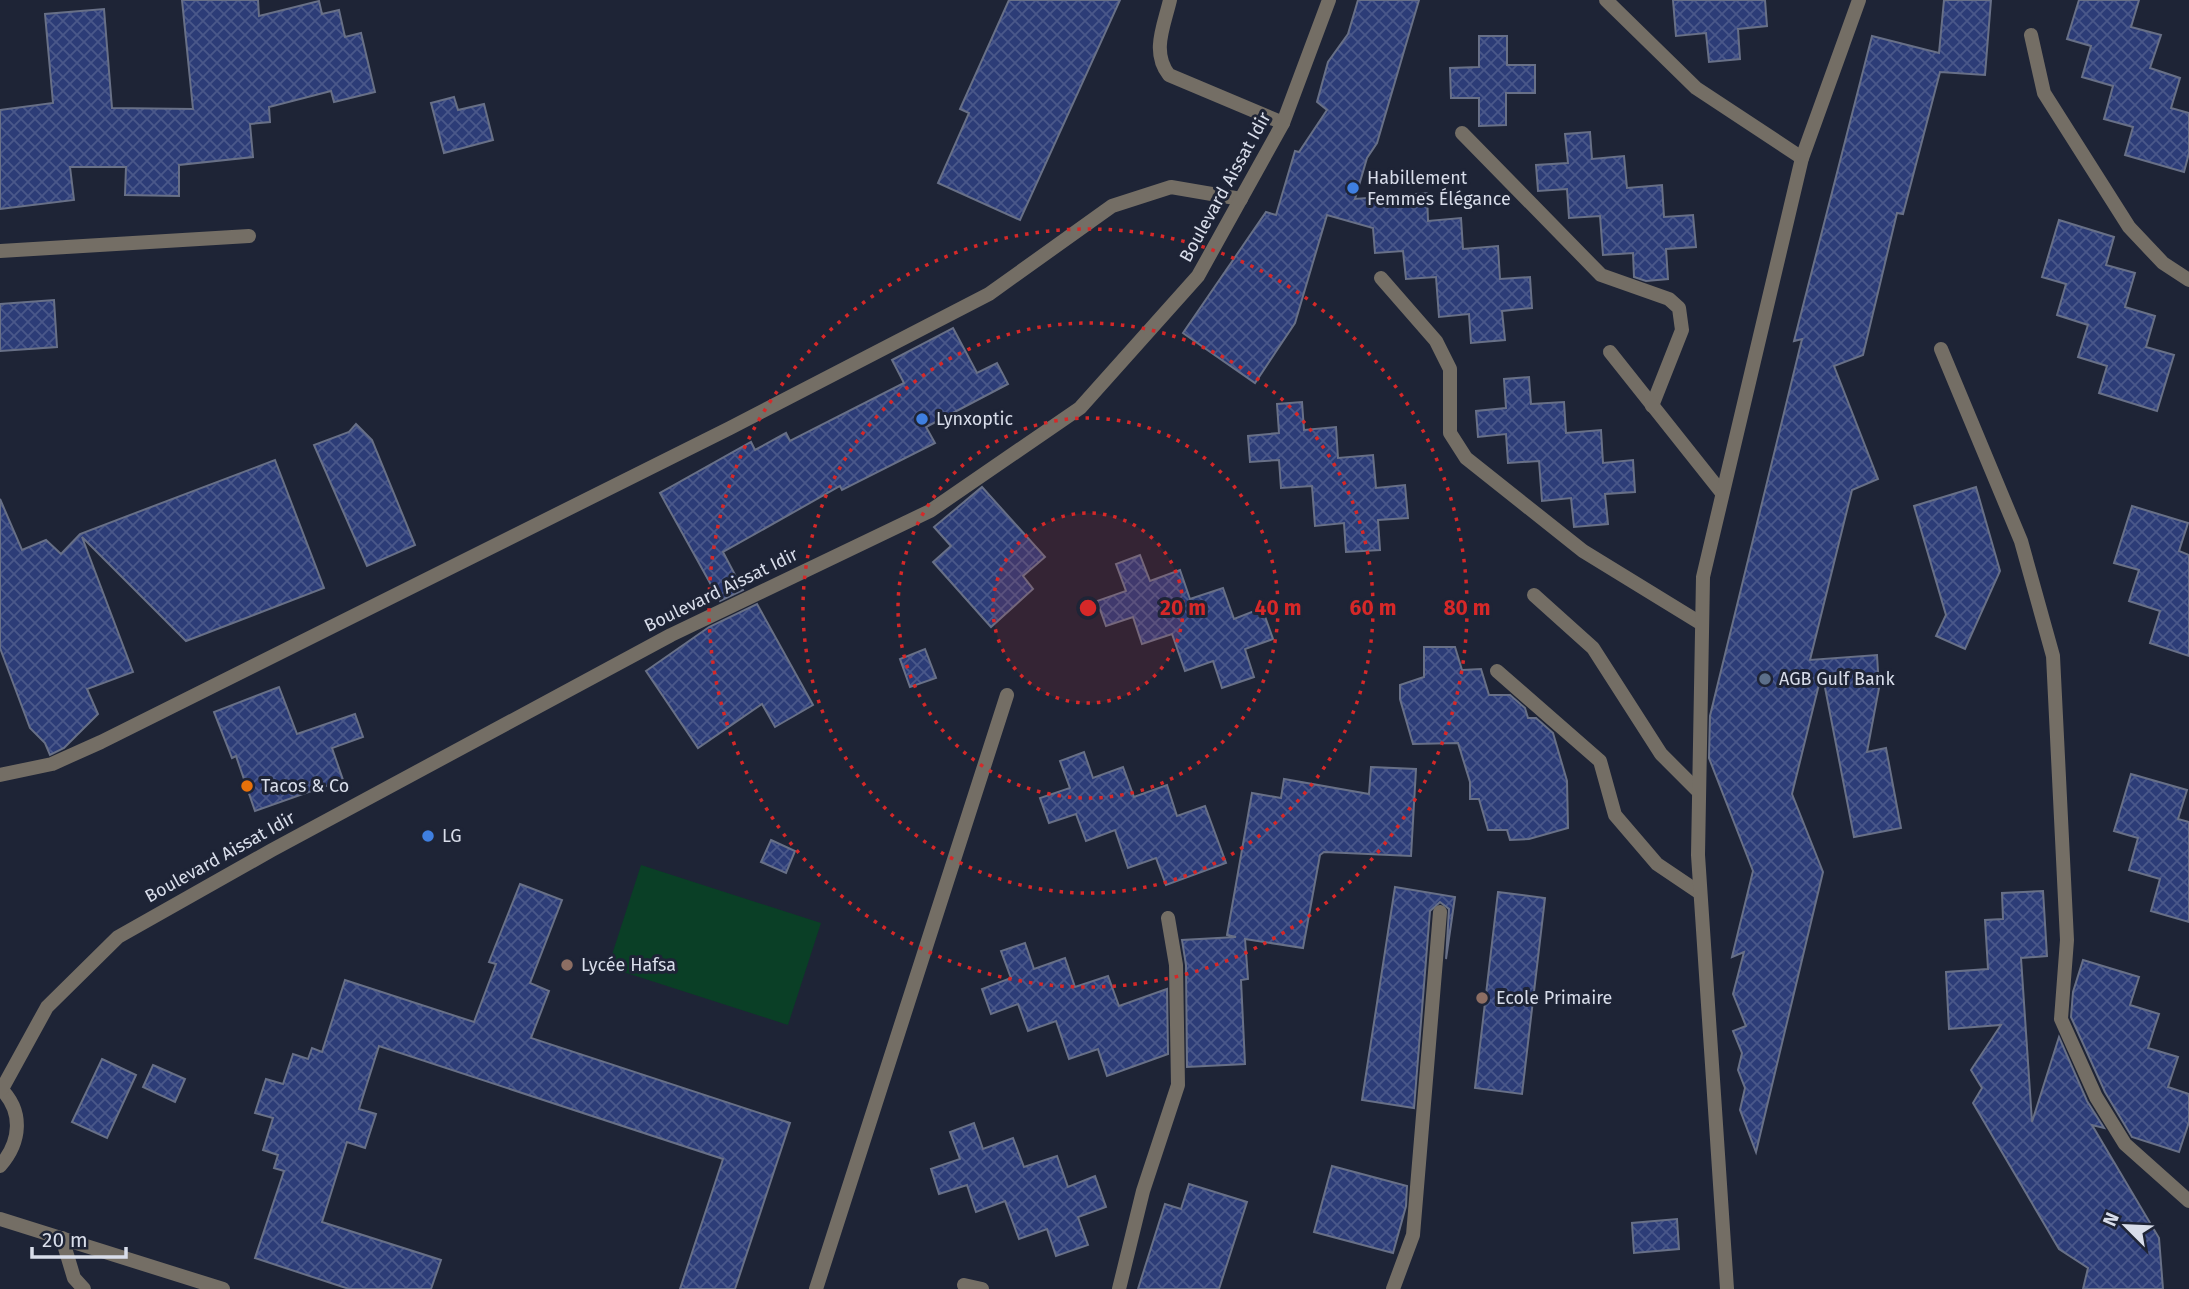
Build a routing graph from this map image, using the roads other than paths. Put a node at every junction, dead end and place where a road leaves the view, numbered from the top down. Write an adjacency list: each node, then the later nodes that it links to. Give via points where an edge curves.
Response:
1 (1170, 0): 6 (street, via 1159,44 1160,64 1169,75)
2 (1329, 0): 6 (street, Boulevard Aissat Idir)
3 (1606, 0): 8 (street, via 1696,88)
4 (1859, 0): 8 (street)
5 (2031, 35): 13 (street, via 2044,93 2129,227 2163,263)
6 (1283, 123): 9 (street, Boulevard Aissat Idir)
7 (1462, 133): 16 (street, via 1601,275 1669,299 1679,308 1682,330)
8 (1802, 158): 17 (street)
9 (1241, 199): 22 (street, via 1171,187 1112,206 989,295 730,428 101,742 52,764); 27 (street, Boulevard Aissat Idir, via 1198,276 1080,408 930,511 671,635 118,937 47,1007)
10 (249, 236): 11 (street)
11 (0, 251)
12 (1381, 278): 19 (street, via 1436,341 1450,369 1450,433 1466,458 1583,551)
13 (2189, 280)
14 (1941, 349): 29 (street, via 2021,541 2053,656 2067,940 2061,1019 2096,1097 2125,1144)
15 (1609, 352): 16 (street)
16 (1652, 406): 17 (street)
17 (1722, 493): 19 (street, via 1703,577)
18 (1534, 594): 23 (street, via 1593,648 1661,754)
19 (1702, 624): 23 (street)
20 (1497, 671): 24 (street, via 1600,761 1615,815 1657,864)
21 (1007, 695): 35 (street)
22 (0, 775)
23 (1699, 792): 24 (street)
24 (1700, 893): 39 (street)
25 (1440, 912): 38 (street, via 1413,1235)
26 (1168, 918): 37 (street, via 1177,965 1178,1085 1143,1191)
27 (1, 1088): 28 (street, via 16,1113 18,1130 12,1150)
28 (0, 1166)
29 (2189, 1201)
30 (0, 1219): 31 (street)
31 (62, 1238): 33 (street, via 74,1279); 34 (street)
32 (964, 1285): 36 (street)
33 (84, 1289)
34 (223, 1289)
35 (816, 1289)
36 (982, 1289)
37 (1119, 1289)
38 (1393, 1289)
39 (1727, 1289)

